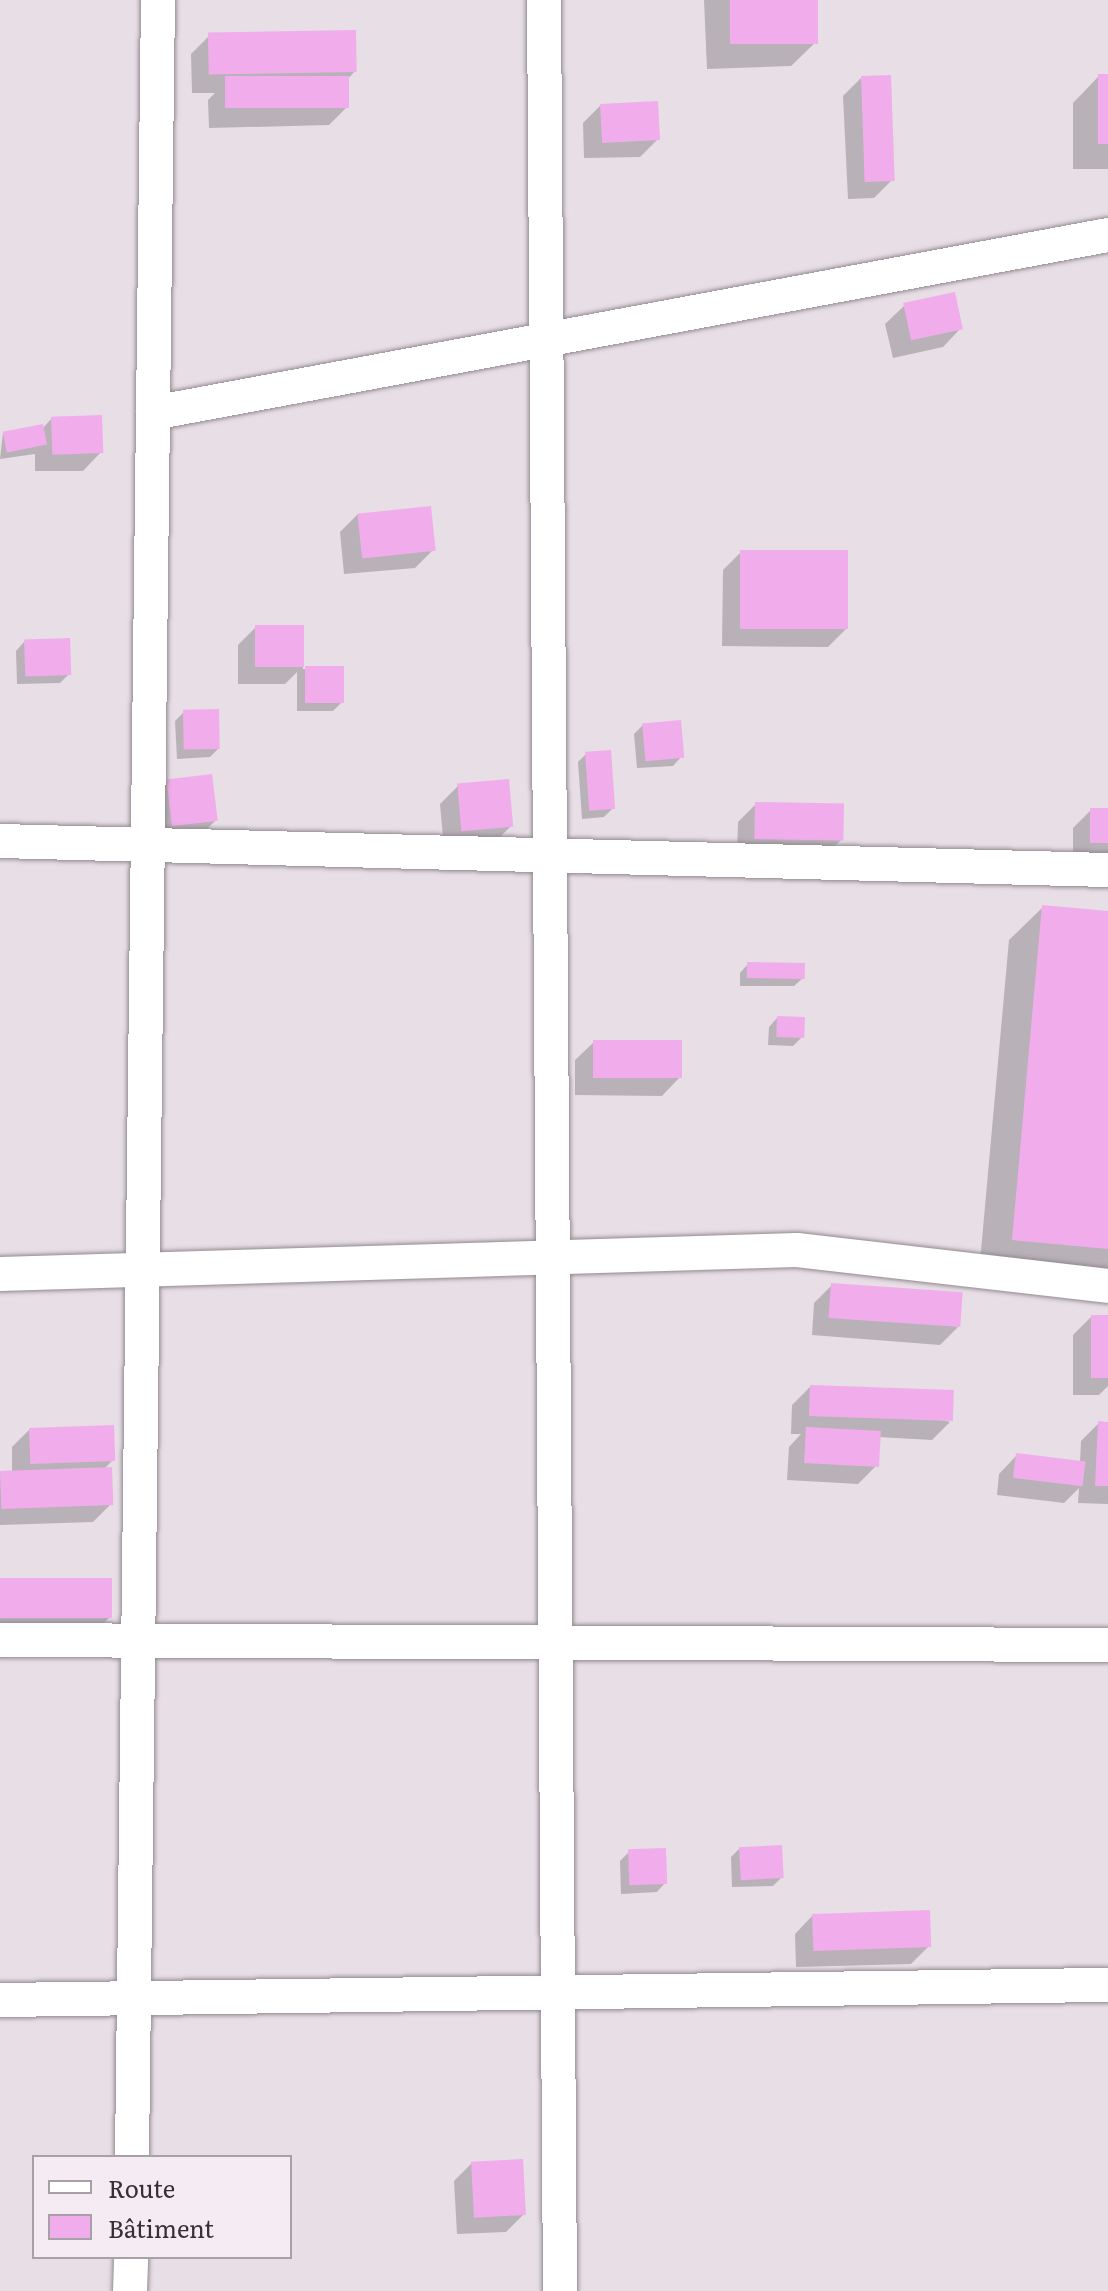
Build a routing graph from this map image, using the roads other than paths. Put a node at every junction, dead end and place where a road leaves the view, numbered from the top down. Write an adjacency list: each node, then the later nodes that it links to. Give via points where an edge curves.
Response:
1 (158, 0): 5 (street)
2 (544, 0): 4 (street)
3 (1108, 235): 4 (street)
4 (546, 340): 5 (street); 8 (street)
5 (153, 413): 7 (street)
6 (0, 841): 7 (street)
7 (148, 845): 8 (street); 11 (street)
8 (550, 855): 9 (street); 10 (street)
9 (1108, 870)
10 (553, 1258): 11 (street); 13 (street, via 797,1250); 16 (street)
11 (143, 1270): 12 (street); 15 (street)
12 (0, 1274)
13 (1108, 1286)
14 (0, 1640): 15 (street)
15 (139, 1641): 16 (street); 20 (street)
16 (555, 1642): 17 (street); 19 (street)
17 (1108, 1645)
18 (1108, 1985): 19 (street)
19 (558, 1992): 20 (street); 25 (street)
20 (134, 1998): 21 (street); 22 (street)
21 (0, 2000)
22 (132, 2155)
23 (131, 2259): 24 (street)
24 (130, 2291)
25 (560, 2291)

